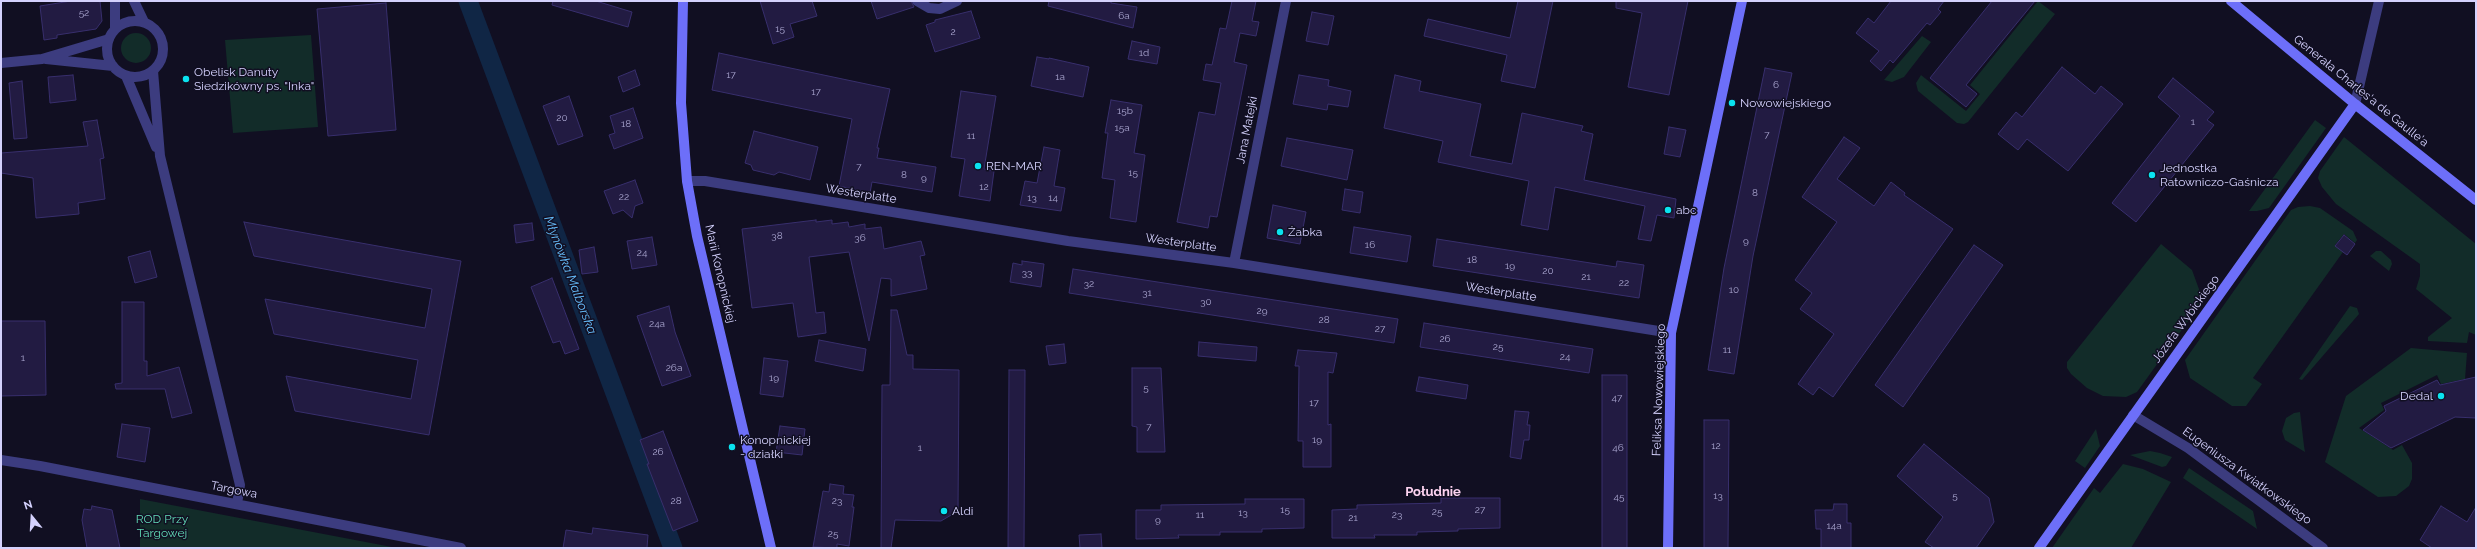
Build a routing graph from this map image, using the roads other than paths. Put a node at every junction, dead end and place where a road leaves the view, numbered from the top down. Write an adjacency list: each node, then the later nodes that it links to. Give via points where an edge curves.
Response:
1 (115, 1): 11 (street)
2 (134, 1): 10 (street)
3 (683, 1): 20 (street, Marii Konopnickiej, via 681,103)
4 (917, 1): 5 (street, via 934,9 945,8)
5 (957, 1)
6 (1286, 1): 22 (street, Jana Matejki)
7 (1742, 1): 23 (street, Feliksa Nowowiejskiego)
8 (2231, 1): 18 (street, Generała Charles'a de Gaulle'a)
9 (2379, 1): 18 (street)
10 (144, 22): 11 (street, via 128,21); 16 (street, via 157,30 163,44 162,56)
11 (115, 29): 12 (street)
12 (108, 39): 13 (street); 15 (street, via 107,53)
13 (42, 59): 14 (street); 15 (street)
14 (1, 63)
15 (113, 66): 17 (street)
16 (153, 71): 17 (street, via 136,77); 19 (street)
17 (126, 76): 19 (street)
18 (2355, 104): 21 (street, Generała Charles'a de Gaulle'a); 24 (street, Józefa Wybickiego)
19 (160, 156): 26 (street, via 240,485)
20 (687, 182): 22 (street, Westerplatte, via 705,181 1068,241); 28 (street, Marii Konopnickiej, via 697,236)
21 (2476, 200)
22 (1234, 263): 23 (street, Westerplatte)
23 (1671, 333): 29 (street, Feliksa Nowowiejskiego)
24 (2133, 415): 30 (street, Józefa Wybickiego); 31 (street, Eugeniusza Kwiatkowskiego, via 2188,448)
25 (1, 460): 26 (street, Targowa)
26 (237, 504): 27 (street, Targowa)
27 (461, 548)
28 (771, 548)
29 (1668, 548)
30 (2039, 548)
31 (2323, 548)

